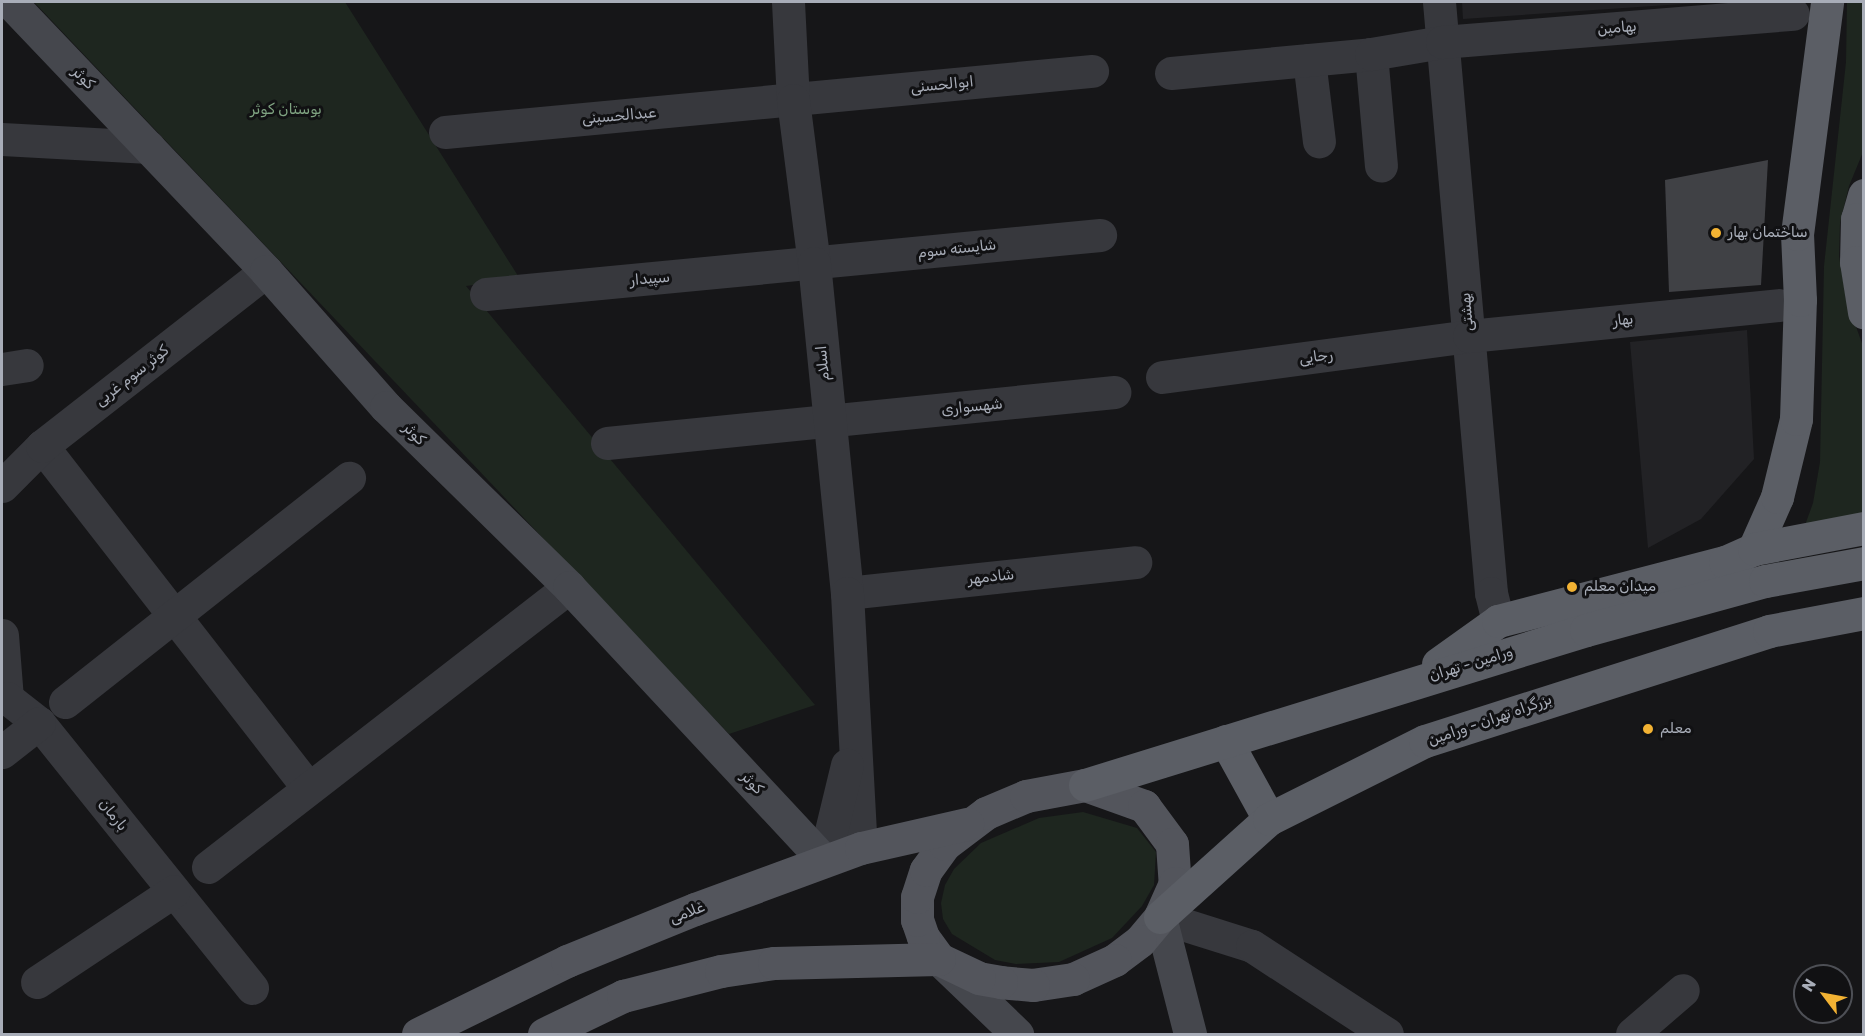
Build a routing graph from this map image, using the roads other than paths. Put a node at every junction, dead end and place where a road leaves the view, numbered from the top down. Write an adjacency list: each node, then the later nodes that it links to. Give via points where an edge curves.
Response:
1 (10, 2): 15 (main road, کوثر)
2 (788, 2): 11 (street, اسلام)
3 (1439, 2): 6 (street, بهشتی)
4 (1827, 2): 33 (highway, via 1797,234 1800,300 1796,419 1777,497)
5 (1793, 14): 6 (street, بهامین)
6 (1442, 42): 7 (street, بهامین); 24 (street, بهشتی)
7 (1371, 54): 8 (street, بهامین); 16 (street)
8 (1309, 60): 10 (street, بهامین); 14 (street)
9 (1092, 71): 11 (street, ابوالحسنی)
10 (1171, 73)
11 (793, 100): 12 (street, عبدالحسینی); 19 (street, اسلام)
12 (445, 132)
13 (2, 139): 15 (street)
14 (1318, 141)
15 (149, 147): 20 (main road, کوثر)
16 (1381, 166)
17 (1863, 195): 23 (highway, via 1857,219 1856,262)
18 (1100, 235): 19 (street, شایسته سوم)
19 (814, 263): 21 (street, سپیدار); 27 (street, اسلام)
20 (266, 271): 29 (street, کوثر سوم غربی); 36 (main road, کوثر, via 386,407)
21 (486, 294)
22 (1778, 305): 24 (street, بهار)
23 (1863, 312)
24 (1469, 336): 25 (street, رجایی); 40 (street, بهشتی, via 1491,593)
25 (1162, 377)
26 (1114, 392): 27 (street, شهسواری)
27 (829, 423): 28 (street, شهسواری); 37 (street, اسلام)
28 (607, 442)
29 (42, 447): 31 (street, کوثر سوم غربی); 39 (street)
30 (349, 478): 39 (street)
31 (2, 486)
32 (1863, 528): 33 (highway)
33 (1754, 549): 40 (highway, via 1725,562)
34 (1135, 562): 37 (street, شادمهر)
35 (1863, 563): 42 (highway, ورامین - تهران, via 1766,581)
36 (569, 588): 49 (street); 53 (main road, کوثر)
37 (847, 592): 45 (street, اسلام)
38 (1863, 613): 50 (highway, بزرگراه تهران - ورامین, via 1769,631 1425,741)
39 (175, 616): 43 (street); 49 (street)
40 (1498, 621): 42 (highway)
41 (2, 635): 44 (street, بارمان, via 7,698)
42 (1412, 682): 46 (highway, ورامین - تهران)
43 (65, 702)
44 (39, 723): 47 (street); 55 (street, بارمان)
45 (856, 725): 52 (street, اسلام); 53 (street)
46 (1226, 741): 48 (highway, ورامین - تهران); 50 (highway)
47 (2, 752)
48 (1085, 785): 51 (main road, via 1026,796); 56 (main road, via 1144,806 1172,844 1175,883)
49 (309, 788): 54 (street)
50 (1269, 819): 56 (highway, بزرگراه تهران - ورامین)
51 (968, 824): 52 (main road, غلامی); 57 (main road, via 926,870 917,897 917,920 923,937)
52 (861, 848): 53 (main road, غلامی)
53 (825, 860): 61 (main road, غلامی, via 567,961)
54 (208, 867)
55 (174, 891): 58 (street); 59 (street, بارمان)
56 (1160, 917): 57 (main road, via 1140,941 1115,960 1073,979 1033,985 979,978); 64 (main road); 65 (street, via 1252,946)
57 (939, 959): 62 (main road, via 774,963 721,970 623,996); 63 (main road)
58 (37, 982)
59 (252, 988)
60 (1683, 990): 66 (street)
61 (418, 1035)
62 (544, 1035)
63 (1017, 1035)
64 (1190, 1035)
65 (1387, 1035)
66 (1632, 1035)

